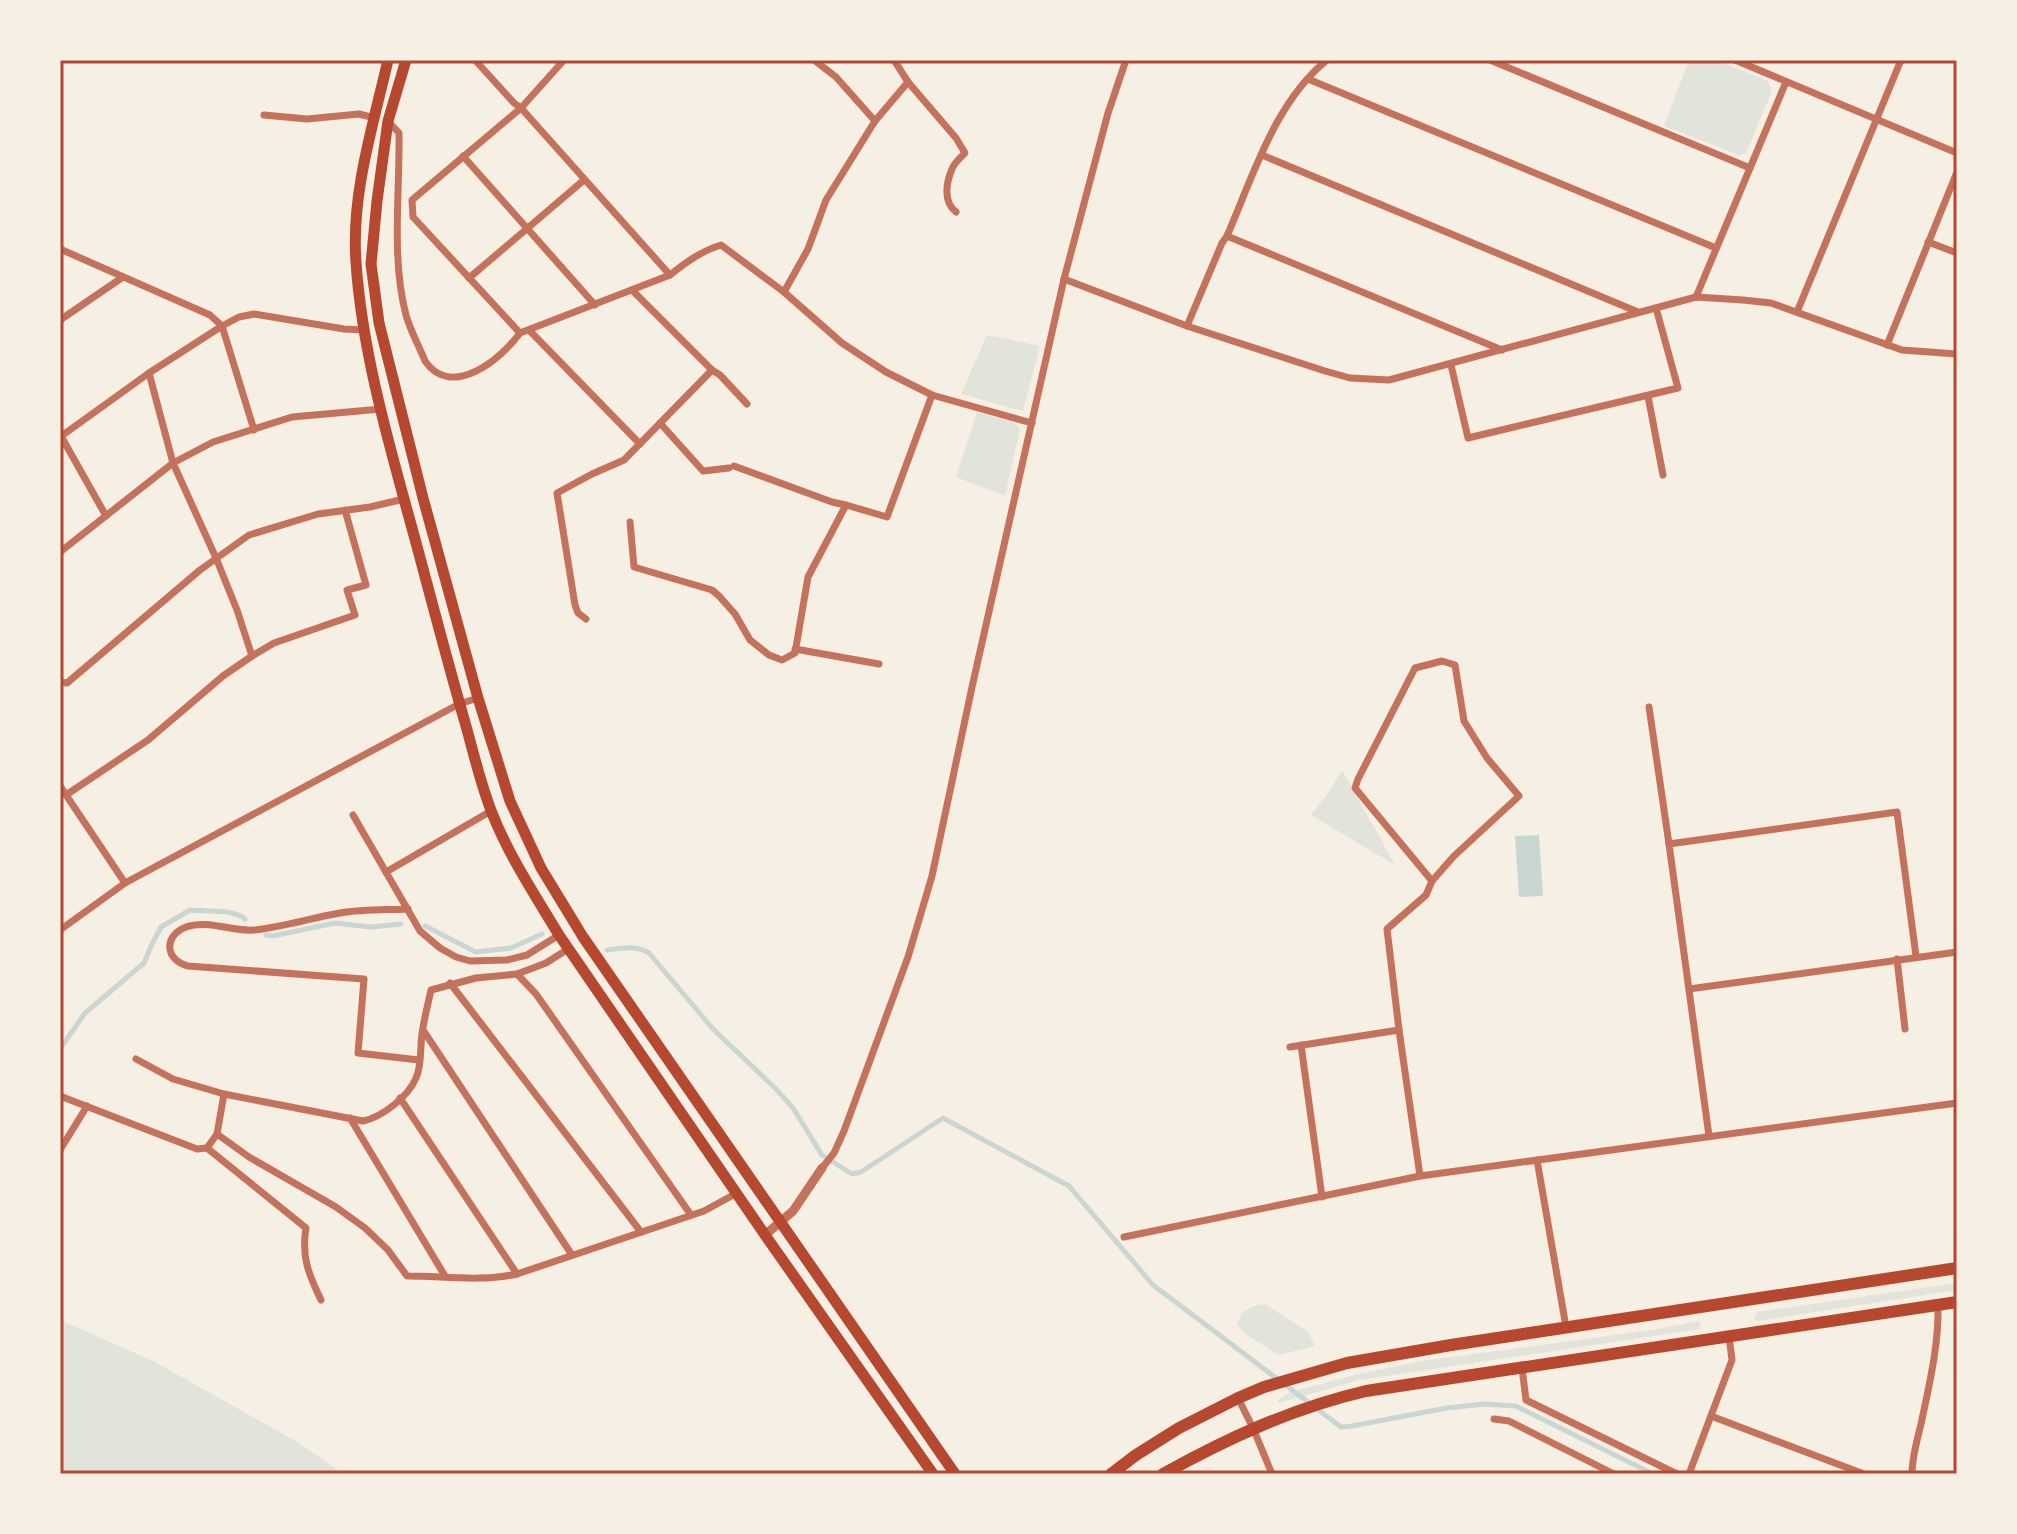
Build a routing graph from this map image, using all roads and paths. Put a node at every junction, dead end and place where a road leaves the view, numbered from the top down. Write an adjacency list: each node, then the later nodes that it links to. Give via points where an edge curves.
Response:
1 (388, 60): 17 (main road)
2 (406, 60): 19 (main road)
3 (475, 60): 15 (street)
4 (564, 60): 15 (street)
5 (814, 60): 20 (street)
6 (894, 60): 13 (street)
7 (1126, 60): 37 (street)
8 (1327, 60): 12 (street)
9 (1490, 60): 24 (street)
10 (1735, 60): 14 (street)
11 (1901, 60): 18 (street)
12 (1308, 79): 22 (street, via 1290,100); 31 (street)
13 (908, 82): 20 (street); 27 (street, via 965,153 952,167 946,195)
14 (1786, 82): 18 (street); 24 (street)
15 (521, 108): 23 (street); 26 (street)
16 (264, 115): 17 (street)
17 (375, 118): 48 (main road, via 357,220 355,260)
18 (1877, 120): 21 (street); 44 (street)
19 (388, 121): 49 (street, via 399,133 399,271 406,315 425,361 441,375 469,375); 79 (main road, via 371,264 379,323)
20 (875, 121): 39 (street, via 826,200)
21 (1957, 153)
22 (1262, 155): 29 (street); 43 (street)
23 (463, 156): 28 (street); 36 (street, via 412,200 413,217)
24 (1750, 168): 31 (street)
25 (1957, 172): 30 (street)
26 (584, 180): 28 (street); 34 (street)
27 (956, 212)
28 (527, 227): 36 (street); 41 (street)
29 (1227, 236): 47 (street); 51 (street)
30 (1928, 242): 33 (street); 50 (street)
31 (1716, 248): 40 (street)
32 (60, 249): 35 (street)
33 (1957, 253)
34 (670, 275): 38 (street); 39 (street, via 721,245)
35 (123, 277): 45 (street); 46 (street, via 210,315)
36 (469, 278): 49 (street)
37 (1064, 279): 47 (street); 61 (street)
38 (632, 290): 41 (street); 54 (street)
39 (784, 292): 56 (street, via 842,343)
40 (1696, 297): 42 (street); 44 (street, via 1771,303)
41 (595, 305): 49 (street)
42 (1656, 308): 43 (street); 57 (street, via 1678,388)
43 (1638, 312): 51 (street)
44 (1797, 312): 50 (street)
45 (60, 320)
46 (222, 326): 48 (street, via 254,314); 55 (street); 62 (street)
47 (1187, 326): 53 (street, via 1350,378 1389,380)
48 (364, 330): 59 (main road)
49 (524, 332): 64 (street)
50 (1887, 345): 52 (street)
51 (1502, 350): 53 (street)
52 (1957, 354)
53 (1451, 365): 57 (street, via 1468,438)
54 (712, 370): 58 (street); 60 (street)
55 (149, 373): 63 (street); 65 (street)
56 (932, 395): 61 (street); 68 (street, via 887,517)
57 (1648, 396): 66 (street)
58 (747, 404)
59 (381, 409): 62 (street, via 292,417); 67 (main road)
60 (660, 423): 64 (street); 68 (street, via 703,471 732,467)
61 (1032, 423): 118 (street, via 932,876 844,1131)
62 (254, 430): 65 (street, via 213,442)
63 (60, 436): 70 (street)
64 (640, 444): 74 (street, via 624,460 557,493 575,605)
65 (173, 463): 70 (street); 73 (street)
66 (1663, 475)
67 (404, 499): 69 (street); 80 (main road)
68 (846, 505): 75 (street, via 808,577)
69 (345, 510): 73 (street, via 249,535); 76 (street, via 366,585 347,590 355,615)
70 (106, 516): 72 (street)
71 (630, 522): 75 (street, via 634,567 712,590 750,640 769,655 782,660)
72 (60, 552)
73 (216, 558): 76 (street); 78 (street, via 67,683)
74 (586, 619)
75 (795, 649): 77 (street)
76 (252, 656): 83 (street, via 148,740)
77 (879, 664)
78 (60, 682)
79 (478, 698): 80 (street); 123 (main road, via 510,801 541,868)
80 (459, 704): 84 (main road); 89 (street)
81 (1649, 707): 86 (street)
82 (60, 786): 83 (street)
83 (66, 795): 89 (street)
84 (491, 811): 87 (street); 92 (main road)
85 (353, 815): 87 (street)
86 (1669, 844): 95 (street, via 1897,812); 99 (street)
87 (386, 872): 90 (street)
88 (1432, 881): 88 (street, via 1519,796 1473,738 1464,721 1455,665 1442,661 1415,668 1355,788); 102 (street, via 1426,895 1387,929)
89 (125, 883): 91 (street)
90 (408, 909): 92 (street, via 420,931 440,948 470,961 527,955); 106 (street, via 344,912 252,930 201,924 176,934 170,950 188,966 364,979 358,1053)
91 (60, 930)
92 (559, 935): 93 (main road)
93 (568, 949): 97 (street); 120 (main road)
94 (1957, 952): 95 (street)
95 (1916, 956): 96 (street)
96 (1897, 959): 99 (street); 100 (street)
97 (517, 974): 98 (street); 122 (street)
98 (450, 983): 101 (street, via 431,990); 124 (street)
99 (1689, 989): 114 (street)
100 (1905, 1029)
101 (423, 1030): 106 (street); 127 (street)
102 (1399, 1030): 103 (street); 119 (street)
103 (1301, 1045): 104 (street); 121 (street)
104 (1290, 1047)
105 (136, 1059): 107 (street, via 173,1079)
106 (419, 1060): 109 (street, via 417,1077)
107 (224, 1094): 112 (street); 113 (street)
108 (60, 1096): 111 (street)
109 (400, 1098): 112 (street, via 376,1117); 129 (street)
110 (1957, 1103): 114 (street)
111 (87, 1106): 115 (street, via 197,1149); 116 (street)
112 (350, 1118): 130 (street)
113 (217, 1134): 115 (street); 130 (street, via 365,1228 407,1276)
114 (1709, 1136): 117 (street)
115 (207, 1148): 131 (street, via 306,1228 306,1267)
116 (60, 1150)
117 (1537, 1160): 119 (street); 134 (street)
118 (822, 1168): 123 (street)
119 (1420, 1176): 121 (street)
120 (737, 1193): 122 (street); 125 (main road)
121 (1322, 1197): 126 (street)
122 (691, 1215): 124 (street)
123 (780, 1223): 125 (street); 142 (main road)
124 (641, 1232): 127 (street)
125 (765, 1235): 141 (main road)
126 (1124, 1237)
127 (572, 1255): 129 (street)
128 (1957, 1268): 134 (highway)
129 (517, 1274): 130 (street)
130 (445, 1276)
131 (321, 1300)
132 (1957, 1302): 133 (highway)
133 (1938, 1305): 135 (highway); 150 (street)
134 (1566, 1328): 137 (highway, via 1375,1358)
135 (1729, 1336): 136 (highway); 138 (street, via 1732,1360)
136 (1522, 1368): 140 (highway, via 1366,1391); 147 (street, via 1526,1400)
137 (1238, 1398): 140 (street); 143 (highway, via 1179,1428)
138 (1711, 1416): 148 (street); 149 (street)
139 (1494, 1419): 146 (street, via 1509,1421)
140 (1253, 1428): 144 (highway); 145 (street)
141 (933, 1474)
142 (955, 1474)
143 (1111, 1474)
144 (1163, 1474)
145 (1272, 1474)
146 (1614, 1474)
147 (1677, 1474)
148 (1689, 1474)
149 (1864, 1474)
150 (1912, 1474)

